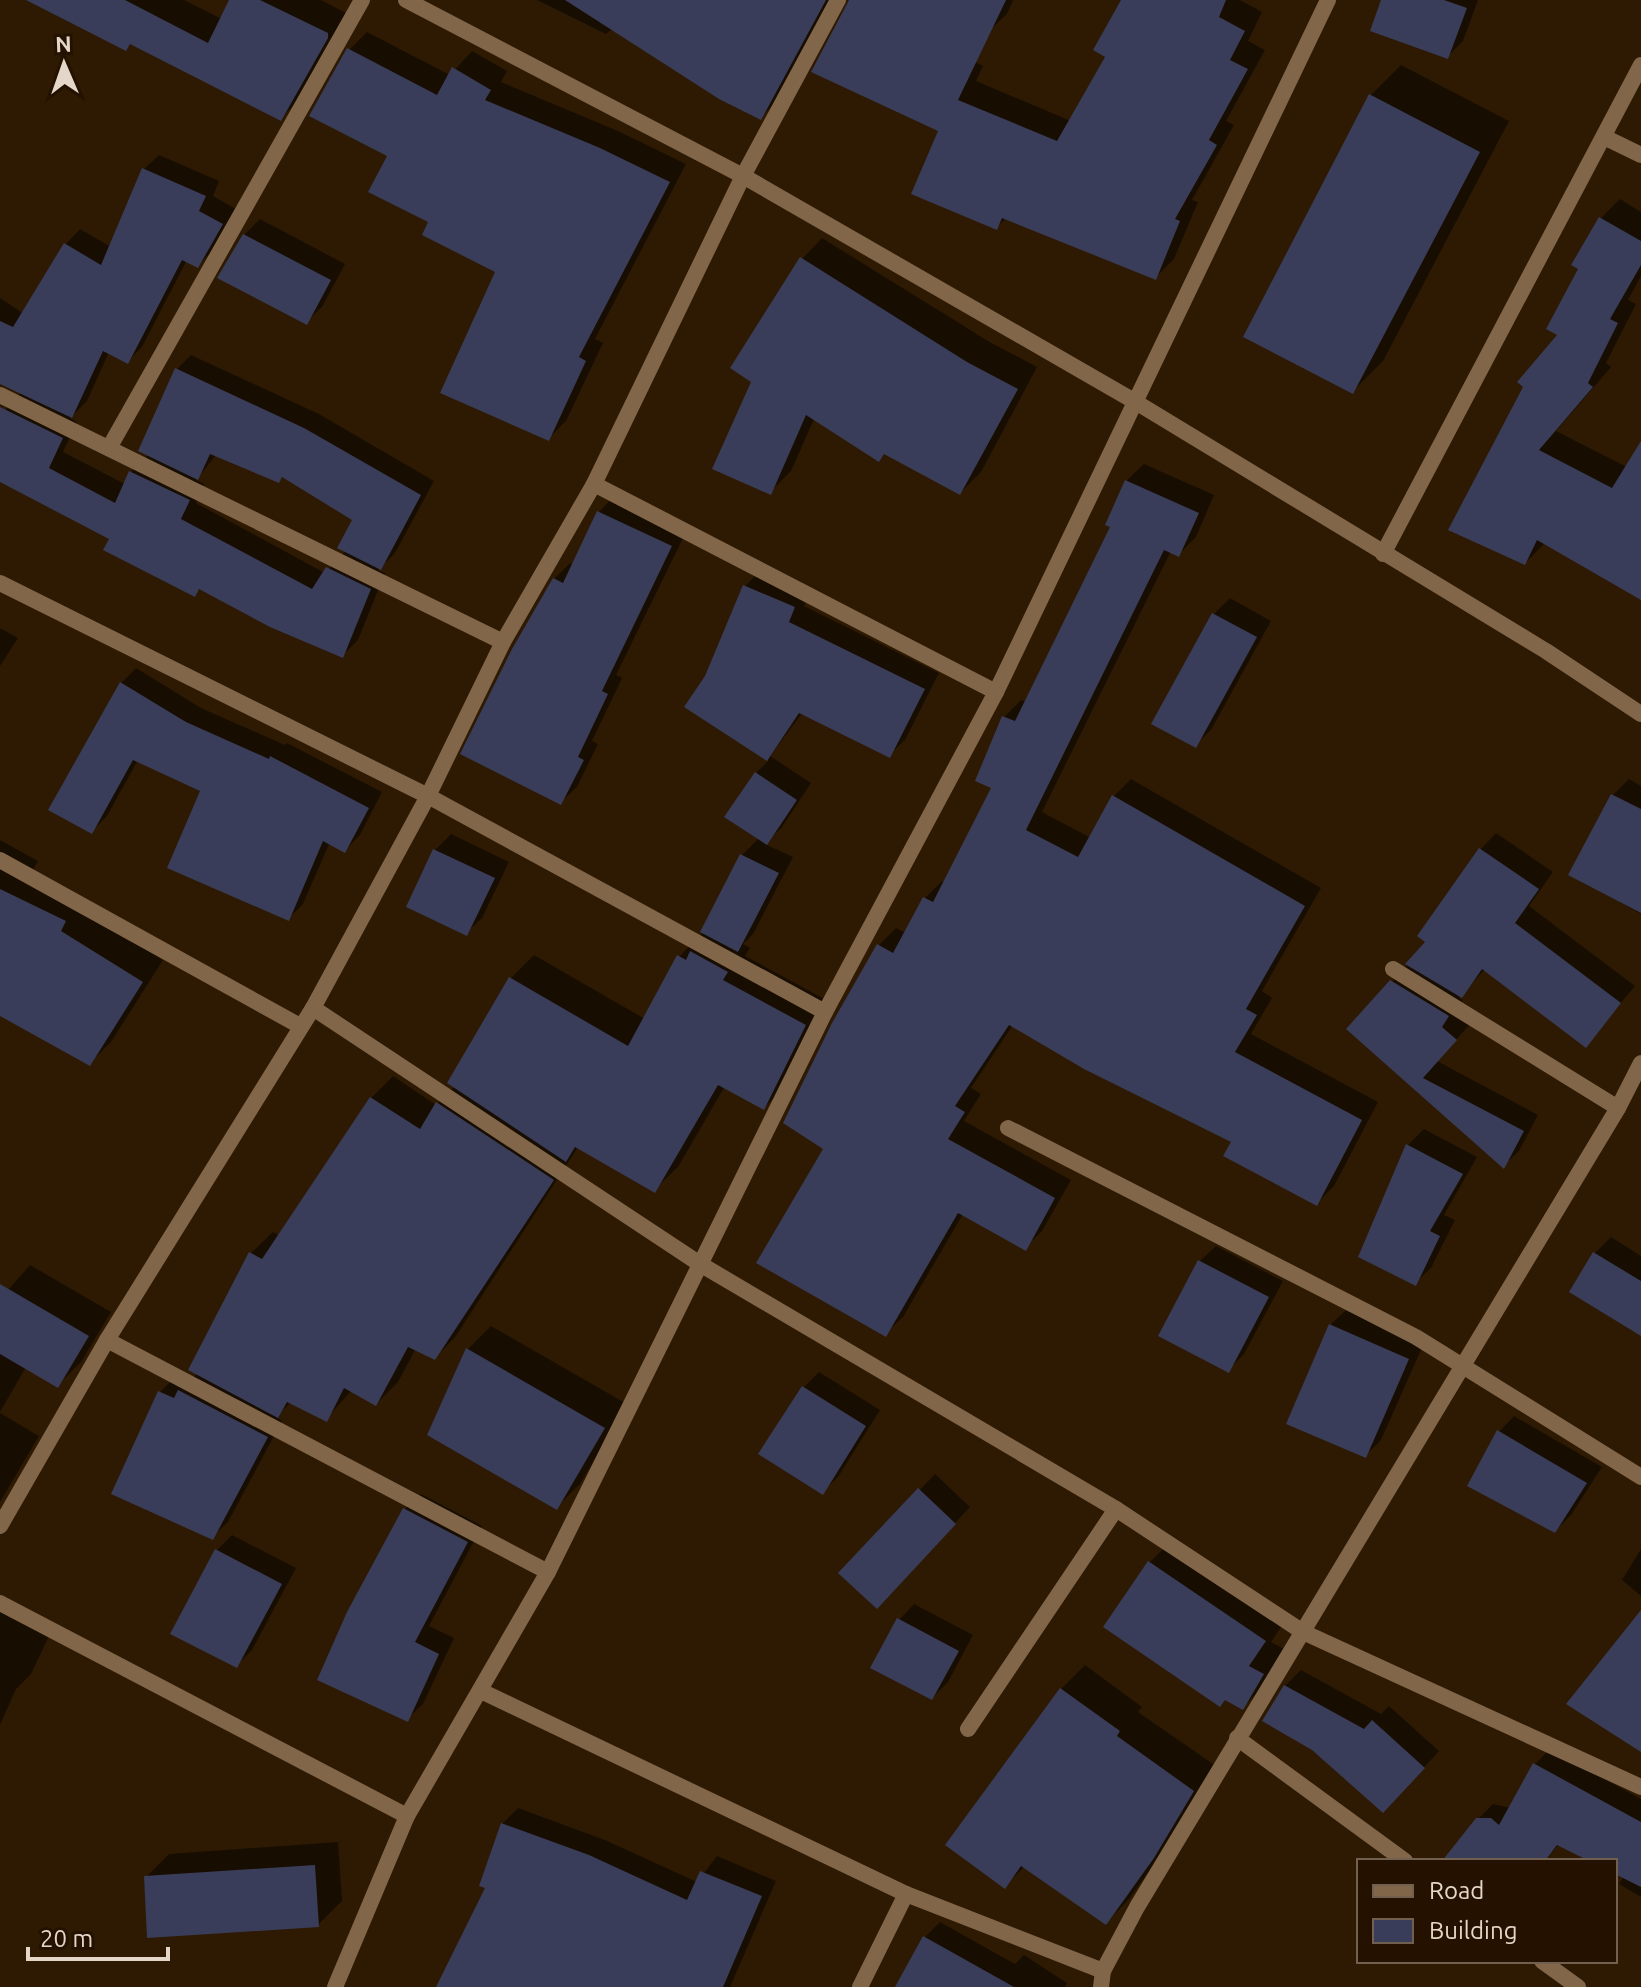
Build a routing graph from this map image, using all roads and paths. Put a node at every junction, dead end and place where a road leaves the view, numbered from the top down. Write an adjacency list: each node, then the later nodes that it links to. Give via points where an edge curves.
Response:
1 (362, 0): 11 (street)
2 (406, 0): 8 (street)
3 (838, 0): 8 (street)
4 (1328, 0): 10 (street)
5 (1641, 65): 6 (street)
6 (1604, 137): 7 (street); 13 (street)
7 (1641, 155)
8 (743, 176): 10 (street); 12 (street)
9 (0, 395): 11 (street)
10 (1134, 401): 13 (street); 16 (street)
11 (109, 448): 15 (street)
12 (594, 484): 15 (street); 16 (street)
13 (1383, 554): 17 (street)
14 (0, 583): 18 (street)
15 (503, 642): 18 (street)
16 (996, 692): 22 (street)
17 (1641, 714)
18 (428, 796): 21 (street); 22 (street)
19 (0, 860): 23 (street)
20 (1393, 969): 25 (street)
21 (313, 1008): 23 (street); 27 (street)
22 (825, 1012): 27 (street)
23 (300, 1026): 28 (street)
24 (1641, 1063): 25 (street)
25 (1618, 1108): 29 (street)
26 (1008, 1128): 29 (street, via 1416,1337)
27 (700, 1264): 31 (street); 33 (street)
28 (107, 1340): 32 (street); 33 (street)
29 (1462, 1368): 30 (street); 35 (street)
30 (1641, 1477)
31 (1116, 1509): 35 (street); 37 (street)
32 (0, 1526)
33 (548, 1572): 36 (street)
34 (0, 1603): 40 (street)
35 (1303, 1632): 38 (street); 39 (street)
36 (481, 1691): 40 (street); 42 (street)
37 (968, 1729)
38 (1237, 1738): 41 (street); 44 (street)
39 (1641, 1787)
40 (407, 1816): 45 (street)
41 (1402, 1859)
42 (906, 1894): 44 (street); 46 (street)
43 (1545, 1963): 47 (street)
44 (1102, 1979)
45 (335, 1987)
46 (860, 1987)
47 (1578, 1987)

